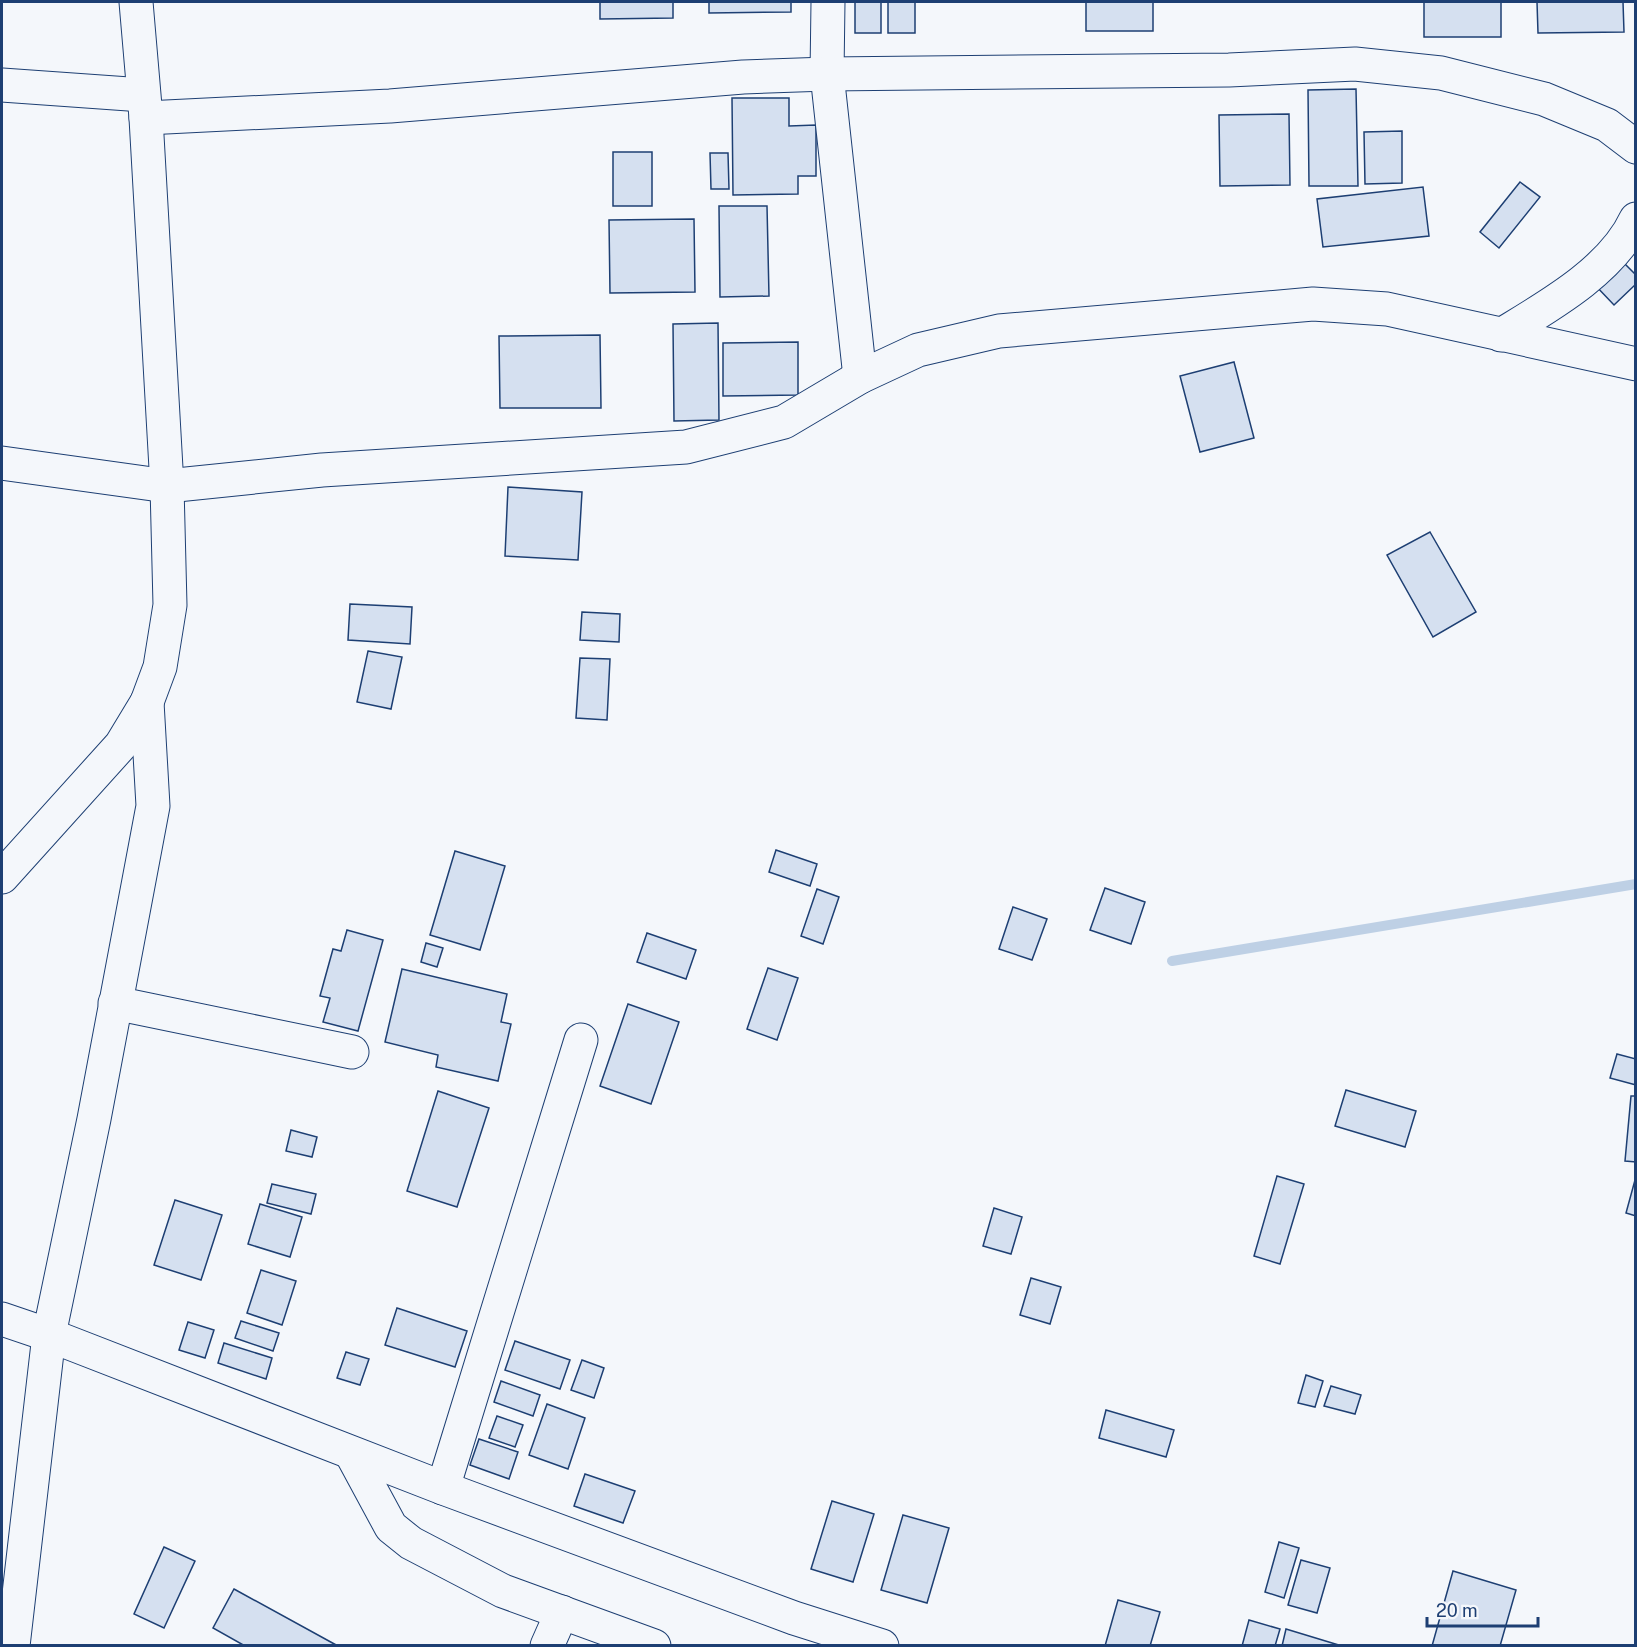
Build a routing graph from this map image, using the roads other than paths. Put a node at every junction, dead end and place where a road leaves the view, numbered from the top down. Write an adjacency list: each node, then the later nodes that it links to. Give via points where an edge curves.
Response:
1 (136, 2): 5 (street)
2 (828, 2): 3 (street)
3 (827, 74): 5 (street, via 743,77 390,106); 6 (street, via 1230,70 1355,64 1441,73 1544,99 1607,125); 10 (street)
4 (2, 85): 5 (street)
5 (145, 106): 12 (street)
6 (1635, 147)
7 (1635, 219): 8 (street, via 1618,249 1566,295)
8 (1500, 335): 9 (street); 10 (street, via 1387,309 1313,304 999,331 918,350)
9 (1635, 364)
10 (860, 377): 12 (street, via 784,422 686,447 322,470)
11 (2, 463): 12 (street)
12 (167, 486): 13 (street, via 170,605 160,667)
13 (147, 702): 14 (street, via 121,745); 15 (street, via 153,806)
14 (2, 877)
15 (115, 1003): 17 (street); 19 (street)
16 (581, 1040): 21 (street)
17 (352, 1052)
18 (2, 1318): 19 (street)
19 (49, 1335): 20 (street); 23 (street)
20 (351, 1453): 21 (street); 22 (street, via 391,1527 411,1543 503,1592)
21 (443, 1488): 26 (street)
22 (562, 1612): 24 (street); 25 (street)
23 (13, 1646)
24 (547, 1646)
25 (654, 1646)
26 (882, 1646)

